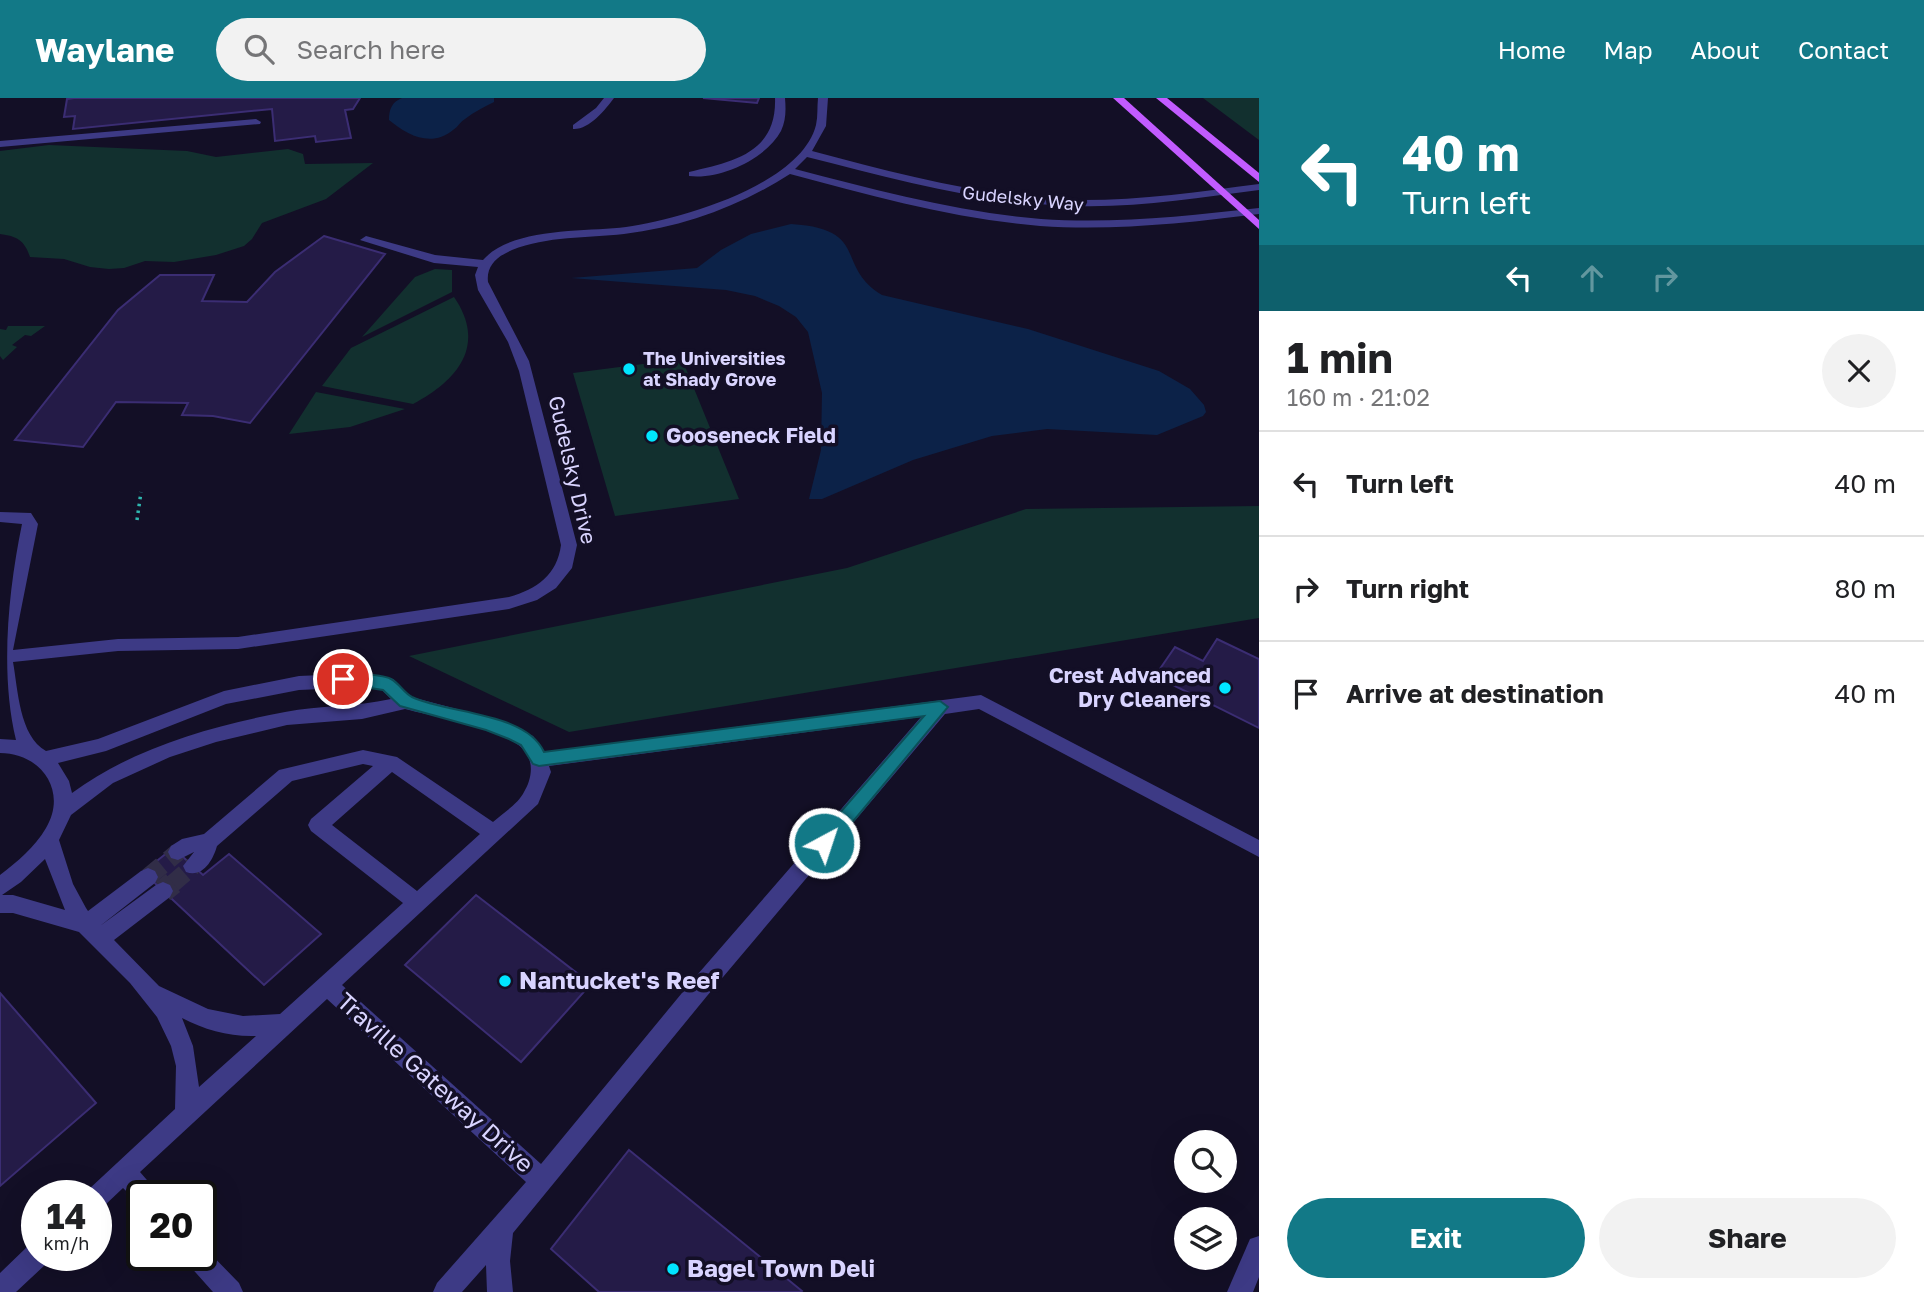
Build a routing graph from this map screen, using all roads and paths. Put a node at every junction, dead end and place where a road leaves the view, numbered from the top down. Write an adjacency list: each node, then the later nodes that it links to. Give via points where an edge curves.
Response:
1 (609, 98): 7 (street)
2 (780, 98): 11 (street, via 780,126 768,142 734,165)
3 (823, 98): 9 (street, via 823,123)
4 (1118, 98): 14 (main road)
5 (1161, 98): 12 (main road)
6 (256, 122): 8 (street)
7 (577, 127)
8 (0, 144)
9 (806, 153): 10 (street); 14 (street, Gudelsky Way, via 919,182 1022,199 1106,203)
10 (788, 170): 16 (street, Gudelsky Way, via 943,208 1034,220 1115,224); 19 (street, via 702,213 645,228 525,242 502,250)
11 (693, 174)
12 (1259, 179)
13 (1259, 187): 14 (street, Gudelsky Way)
14 (1221, 191): 16 (main road)
15 (1259, 211): 16 (street, Gudelsky Way)
16 (1244, 213): 17 (main road)
17 (1259, 226)
18 (366, 240): 19 (street, via 426,258)
19 (486, 264): 23 (street, Gudelsky Drive, via 482,287 519,351 566,529 568,559 552,584 509,603 237,643 118,645)
20 (141, 492): 22 (path)
21 (0, 517): 23 (street, via 26,517 30,524)
22 (137, 520)
23 (1, 659): 27 (street, via 16,723)
24 (405, 702): 27 (street, via 387,684 366,680 299,683 224,698 100,746); 28 (street, via 515,734 527,741); 30 (street, via 362,712 287,718 215,735 106,778)
25 (940, 707): 28 (street); 33 (street, via 981,702); 47 (street)
26 (0, 746): 27 (street)
27 (38, 755): 30 (street, via 57,772 63,790)
28 (539, 760): 31 (street, via 542,772 531,799)
29 (391, 762): 31 (street); 34 (street, via 363,757 286,775 209,841 188,845); 38 (street, via 318,825)
30 (62, 811): 32 (street)
31 (494, 833): 38 (street)
32 (50, 841): 36 (street, via 28,867); 40 (street, via 58,874)
33 (1259, 849)
34 (186, 859)
35 (148, 877): 40 (street)
36 (0, 887)
37 (163, 891): 40 (street)
38 (417, 903): 41 (street)
39 (0, 904): 40 (street, via 13,904)
40 (93, 932): 42 (street)
41 (326, 984): 43 (street, Traville Gateway Drive); 47 (street, Traville Gateway Drive)
42 (155, 994): 43 (street, via 205,1019 243,1026); 44 (street, via 184,1045 190,1083)
43 (283, 1024): 44 (street, Traville Gateway Drive)
44 (186, 1114): 45 (street, Traville Gateway Drive)
45 (124, 1171): 46 (street); 48 (street, Traville Gateway Drive)
46 (132, 1180)
47 (542, 1181): 49 (street, Traville Gateway Drive)
48 (112, 1183)
49 (501, 1228): 55 (street, Traville Gateway Drive); 56 (street)
50 (1259, 1248): 57 (street)
51 (21, 1270): 53 (street)
52 (211, 1271): 54 (street)
53 (0, 1290)
54 (230, 1292)
55 (446, 1292)
56 (500, 1292)
57 (1240, 1292)

